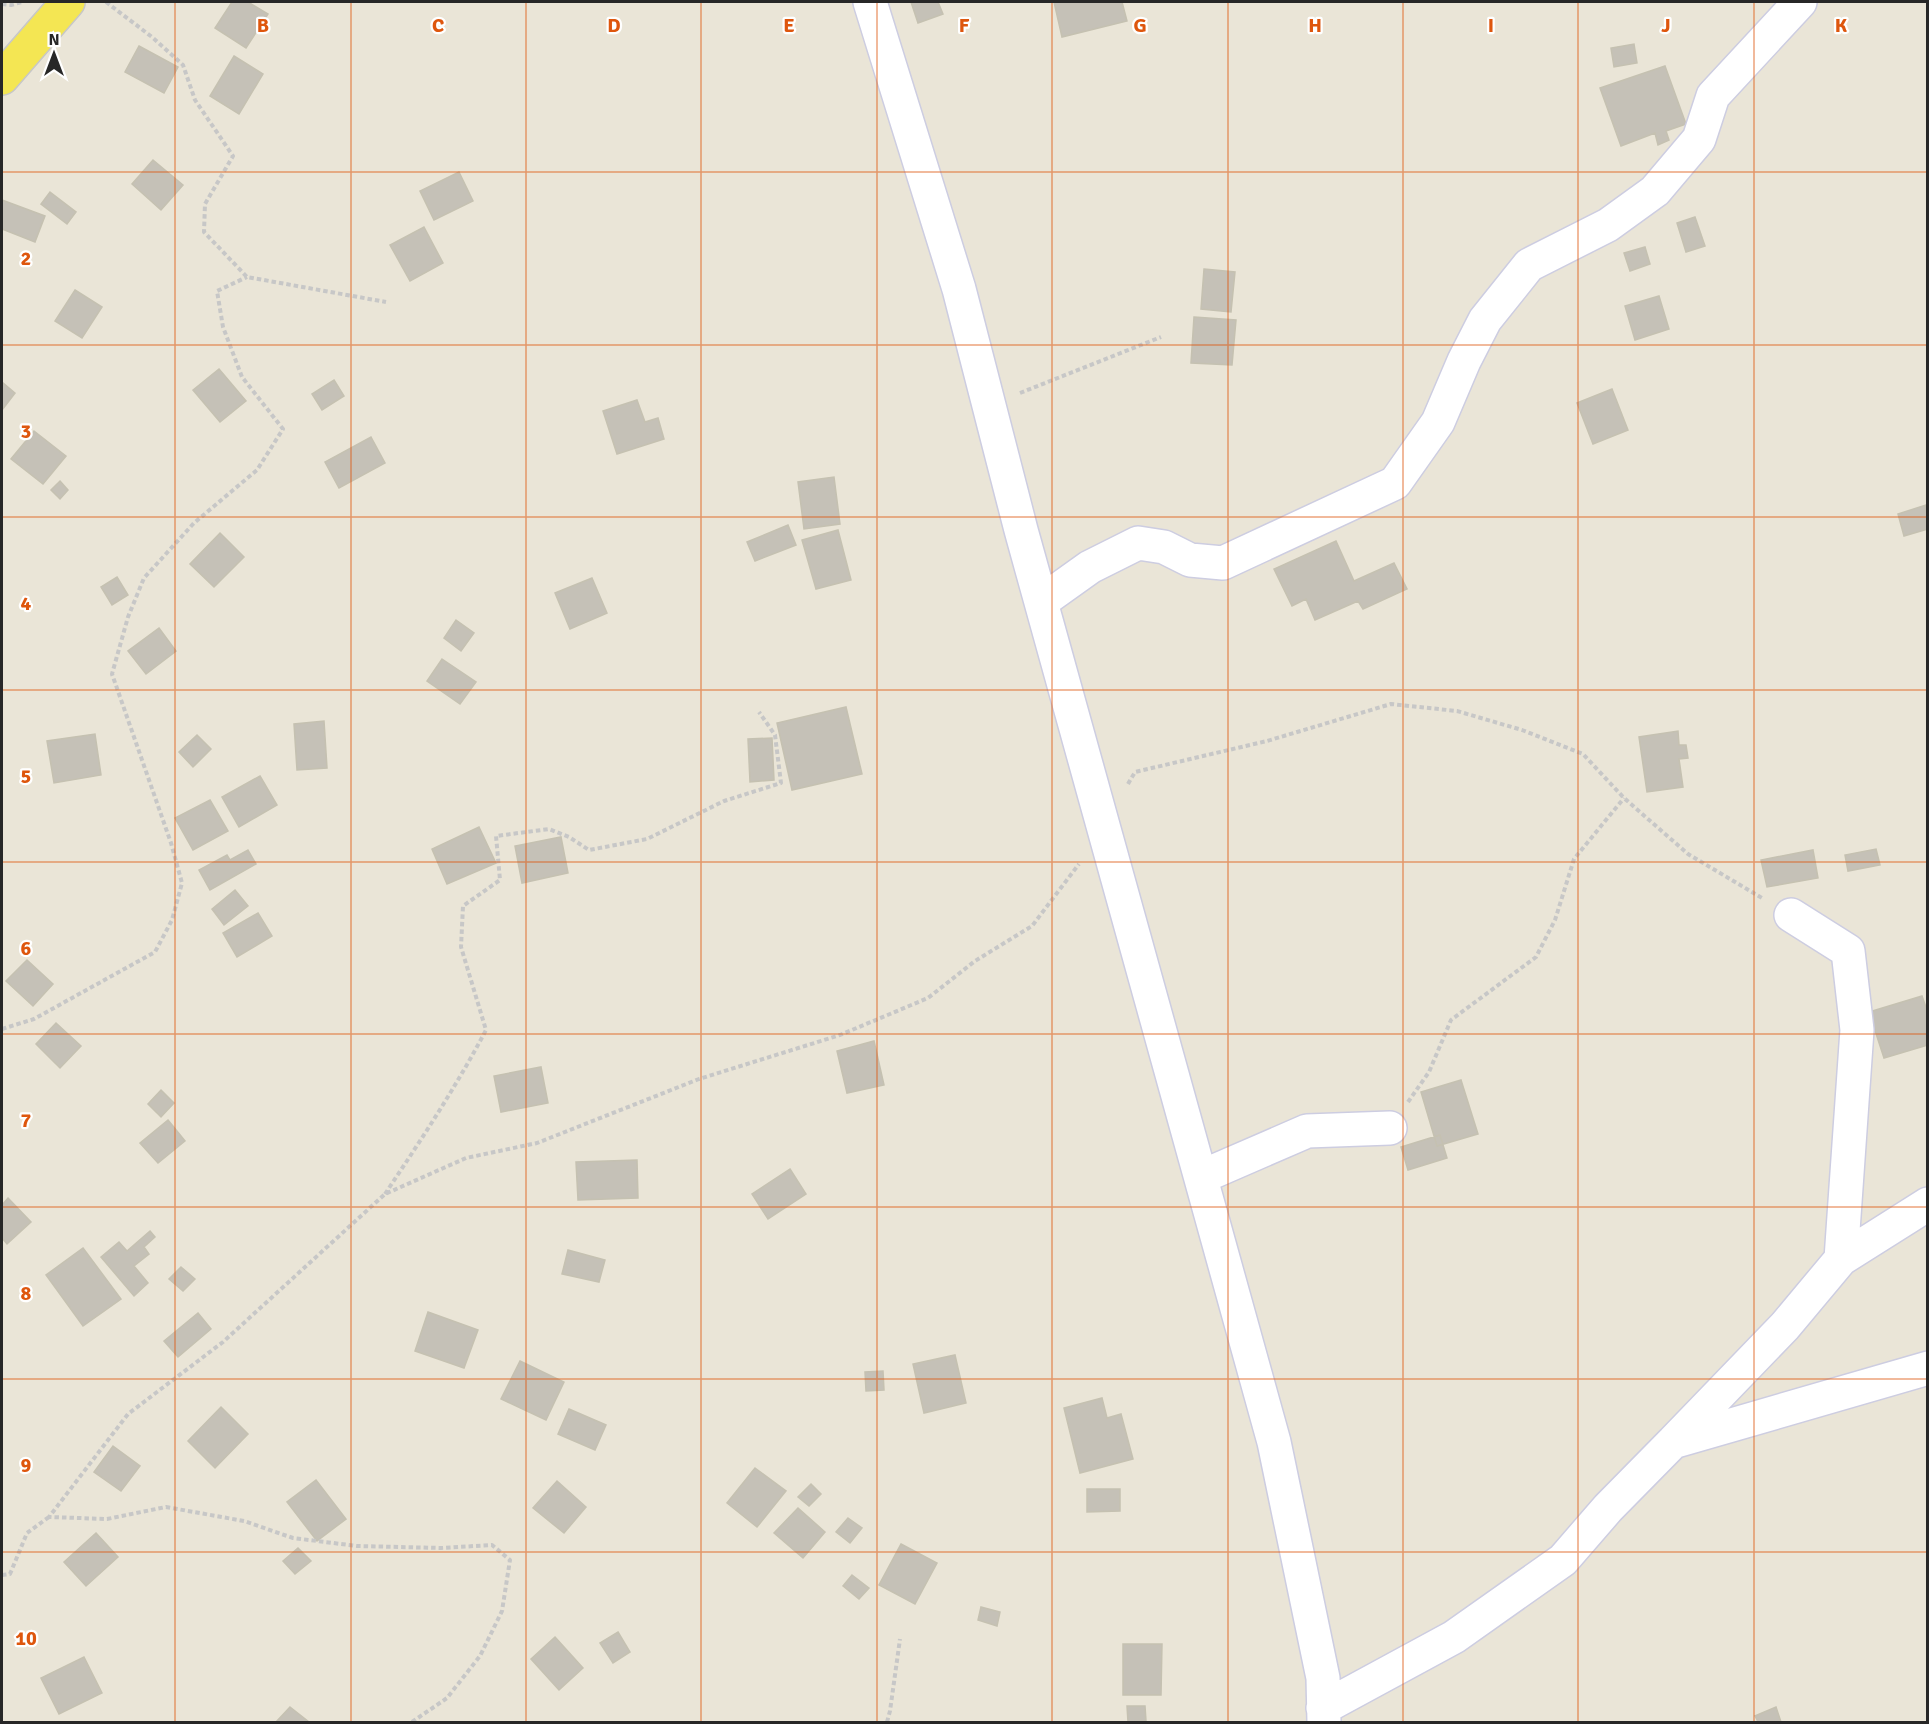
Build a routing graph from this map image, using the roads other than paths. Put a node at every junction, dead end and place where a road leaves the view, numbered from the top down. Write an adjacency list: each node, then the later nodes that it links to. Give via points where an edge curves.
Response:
1 (68, 2): 4 (main road)
2 (870, 2): 5 (street, via 959,289)
3 (1800, 2): 5 (street, via 1713,96 1699,139 1655,191 1608,225 1529,265 1485,320 1438,422 1395,483 1223,562 1190,560 1164,547 1138,543 1090,567)
4 (2, 78)
5 (1041, 602): 8 (street)
6 (1791, 915): 10 (street, via 1848,951 1857,1030)
7 (1390, 1128): 8 (street, via 1307,1131)
8 (1201, 1177): 13 (street, via 1274,1442 1323,1678)
9 (1928, 1204): 10 (street)
10 (1841, 1259): 12 (street, via 1785,1326)
11 (1928, 1368): 12 (street)
12 (1673, 1442): 13 (street, via 1563,1560 1454,1637)
13 (1324, 1715)

